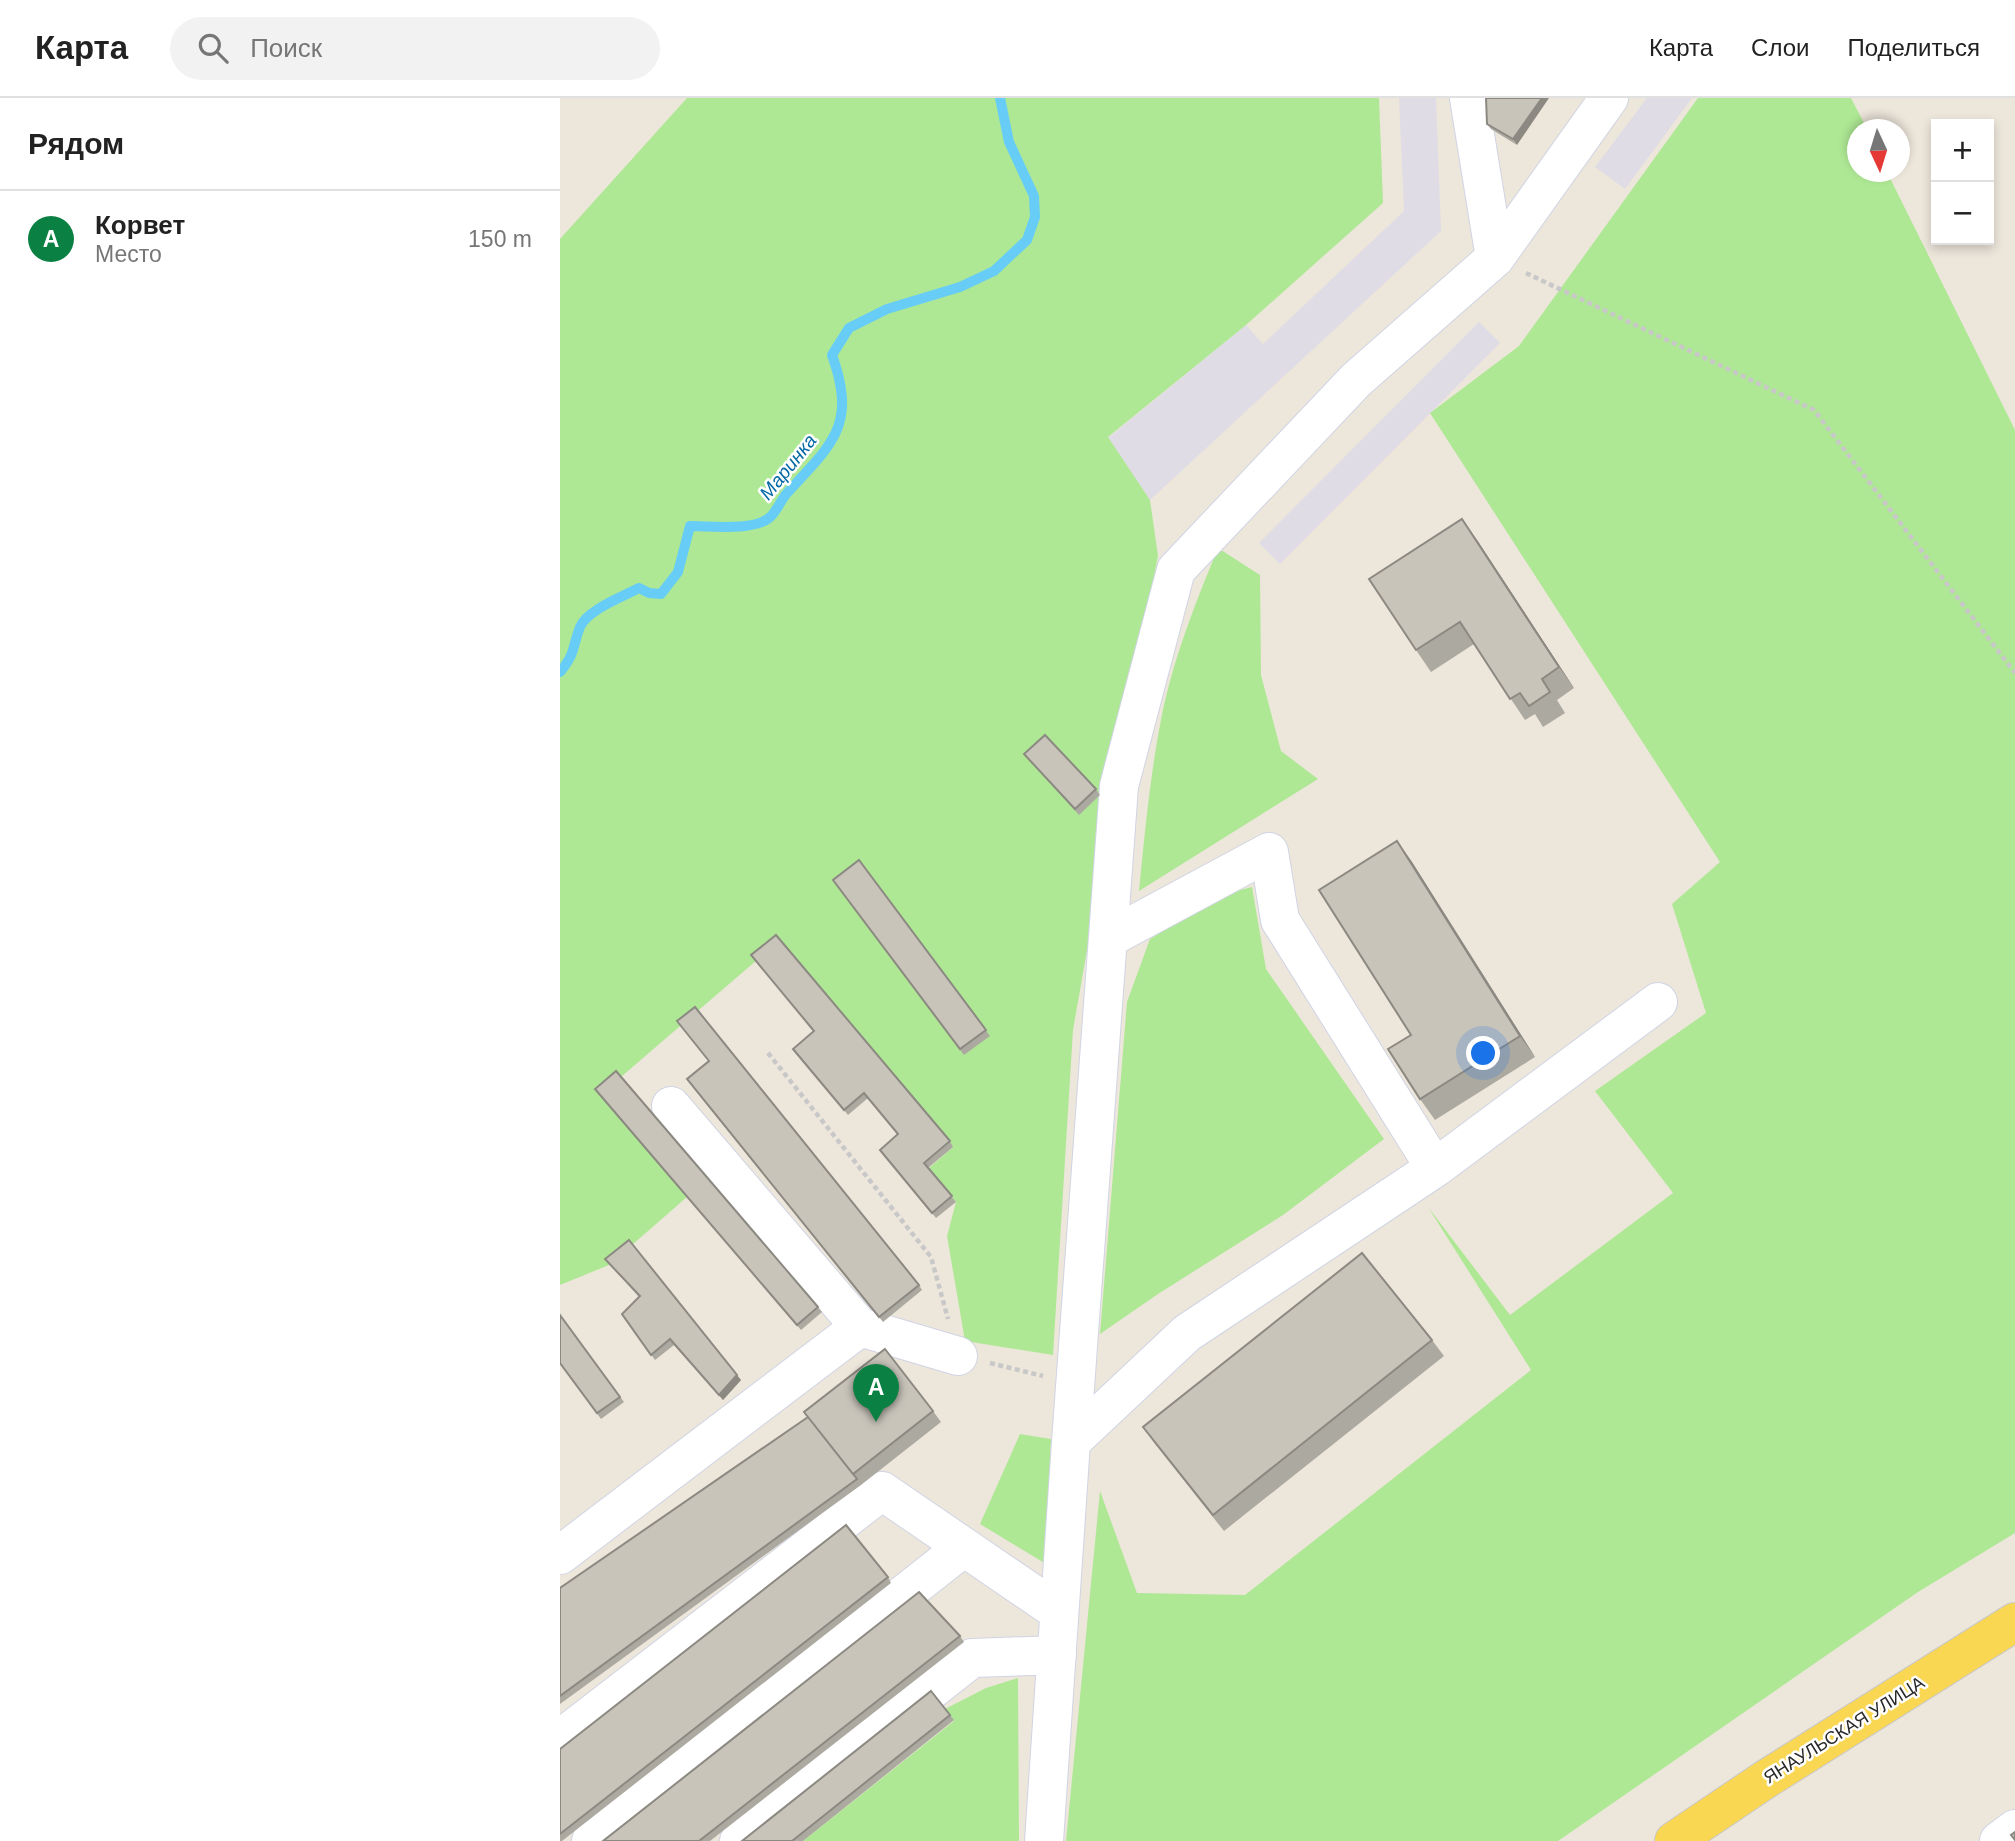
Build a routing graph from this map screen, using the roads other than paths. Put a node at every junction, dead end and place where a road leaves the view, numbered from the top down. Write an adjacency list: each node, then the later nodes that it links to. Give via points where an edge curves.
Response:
1 (1468, 98): 3 (lane)
2 (1609, 98): 3 (lane)
3 (1495, 258): 4 (lane, via 1356,380 1176,570 1119,786)
4 (1110, 938): 7 (lane, via 1269,852 1280,920); 10 (lane)
5 (1658, 1002): 7 (lane)
6 (671, 1106): 8 (lane)
7 (1435, 1168): 10 (lane, via 1187,1333)
8 (860, 1327): 9 (lane); 12 (lane)
9 (958, 1356)
10 (1071, 1442): 13 (lane)
11 (964, 1547): 13 (lane); 16 (lane, via 882,1491); 18 (lane)
12 (560, 1555)
13 (1059, 1612): 15 (lane)
14 (2015, 1622): 21 (main road, ЯНАУЛЬСКАЯ УЛИЦА)
15 (1057, 1655): 19 (lane, via 972,1658); 20 (lane)
16 (560, 1739)
17 (2015, 1829): 22 (lane)
18 (591, 1841)
19 (738, 1841)
20 (1044, 1841)
21 (1674, 1841)
22 (1998, 1841)

